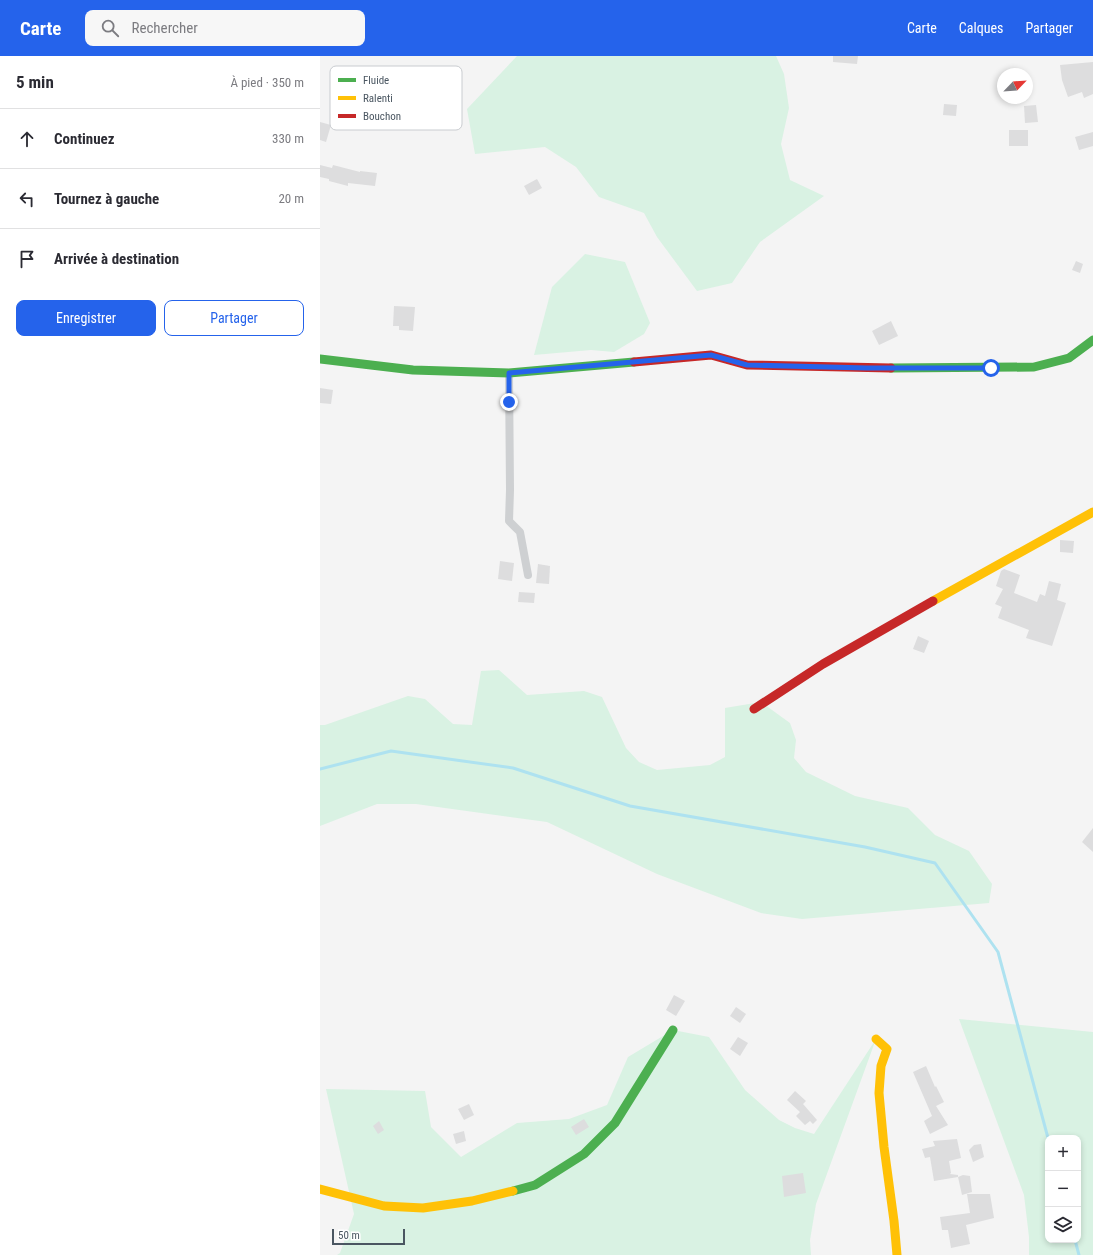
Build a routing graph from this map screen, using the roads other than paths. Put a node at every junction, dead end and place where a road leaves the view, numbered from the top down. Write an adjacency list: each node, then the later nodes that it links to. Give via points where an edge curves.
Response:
1 (1093, 340): 3 (street, via 1070,358 1034,367 882,368 747,365 711,355)
2 (320, 358): 3 (street, via 413,370)
3 (509, 373): 5 (street, via 509,521 520,532)
4 (1093, 512): 6 (street, via 830,660)
5 (528, 575)
6 (754, 709)
7 (673, 1030): 9 (street, via 615,1123 584,1154 535,1185 480,1199 423,1208 384,1206)
8 (876, 1039): 10 (street, via 887,1049 881,1066 879,1093)
9 (320, 1189)
10 (897, 1255)

